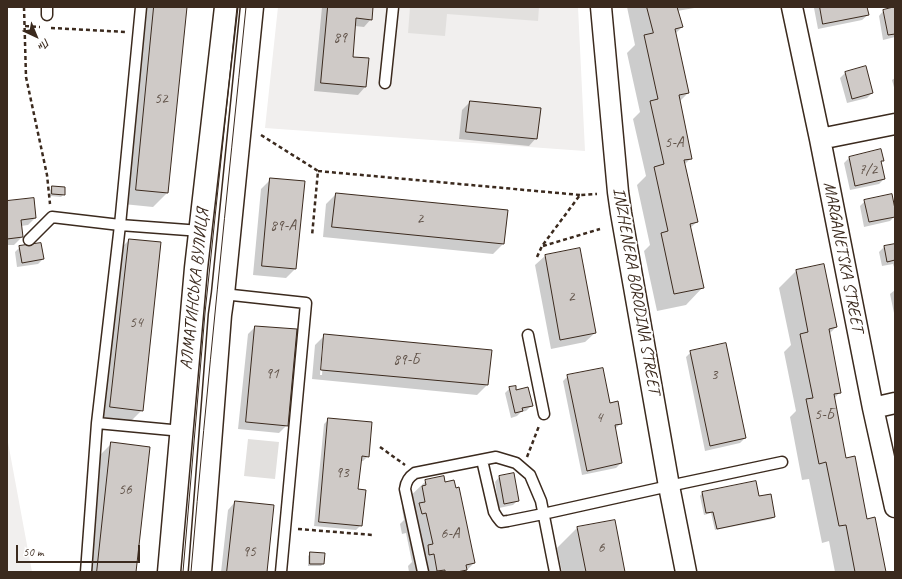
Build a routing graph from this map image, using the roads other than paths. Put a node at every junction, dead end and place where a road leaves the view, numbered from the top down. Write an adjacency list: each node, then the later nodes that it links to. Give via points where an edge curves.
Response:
1 (141, 7): 10 (lane)
2 (226, 7): 11 (street, АЛМАТИНСЬКА ВУЛИЦЯ)
3 (252, 7): 13 (street, АЛМАТИНСЬКА ВУЛИЦЯ)
4 (393, 7): 7 (lane)
5 (601, 7): 22 (street, INZHENERA BORODINA STREET, via 618,192)
6 (792, 7): 9 (street, MARGANETSKA STREET)
7 (385, 83)
8 (895, 124): 9 (street)
9 (820, 139): 16 (street, MARGANETSKA STREET)
10 (120, 225): 11 (lane); 12 (lane, via 52,217); 18 (lane)
11 (201, 231): 19 (street, АЛМАТИНСЬКА ВУЛИЦЯ)
12 (29, 240)
13 (223, 294): 27 (street, АЛМАТИНСЬКА ВУЛИЦЯ); 28 (lane, via 306,303)
14 (528, 336): 17 (lane)
15 (895, 403): 16 (street)
16 (873, 408): 23 (street, MARGANETSKA STREET)
17 (544, 414)
18 (97, 423): 19 (lane); 25 (lane)
19 (182, 431): 26 (street, АЛМАТИНСЬКА ВУЛИЦЯ)
20 (482, 460): 24 (lane, via 496,457 516,463 530,476 541,501); 24 (lane, via 494,512 501,522); 29 (lane, via 415,473 406,482 405,489)
21 (782, 462): 22 (lane)
22 (669, 486): 24 (lane); 31 (street, INZHENERA BORODINA STREET)
23 (895, 507)
24 (543, 514): 30 (lane)
25 (86, 572)
26 (169, 572)
27 (200, 572)
28 (281, 572)
29 (423, 572)
30 (555, 572)
31 (686, 572)

